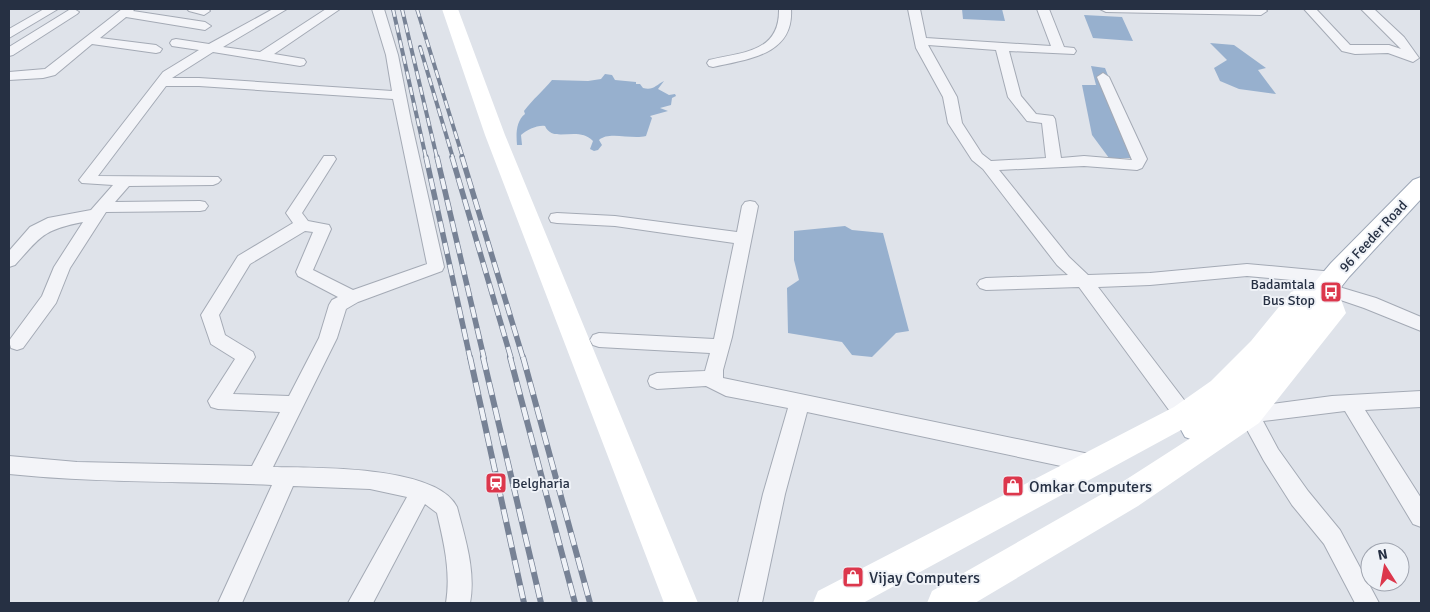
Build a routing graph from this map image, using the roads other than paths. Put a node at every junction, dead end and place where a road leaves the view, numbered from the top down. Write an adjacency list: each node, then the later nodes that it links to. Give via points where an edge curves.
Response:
1 (52, 9): 19 (street)
2 (281, 9): 24 (street)
3 (334, 9): 27 (street)
4 (378, 9): 34 (street, via 392,55)
5 (450, 9): 73 (street, via 495,135)
6 (785, 9): 30 (street, via 784,26 773,45 752,55)
7 (914, 9): 21 (street)
8 (1044, 9): 23 (street, via 1065,50)
9 (1106, 9): 10 (street)
10 (1111, 9): 14 (street)
11 (1310, 9): 28 (street, via 1346,48 1389,49)
12 (1368, 9): 28 (street)
13 (126, 11): 16 (street); 17 (street)
14 (1261, 11)
15 (73, 12): 26 (street)
16 (108, 24): 18 (street); 20 (street)
17 (205, 26)
18 (170, 31)
19 (9, 34)
20 (88, 40): 25 (street); 31 (street, via 47,74)
21 (920, 41): 23 (street); 37 (street, via 950,97 955,123 977,156)
22 (176, 43): 24 (street)
23 (1000, 45): 36 (street, via 1015,97 1032,118 1048,119)
24 (211, 49): 27 (street); 33 (street, via 172,71)
25 (156, 50)
26 (9, 52)
27 (261, 57): 29 (street)
28 (1417, 61)
29 (300, 62)
30 (713, 62)
31 (9, 76)
32 (1103, 78): 36 (street, via 1140,159 1137,165)
33 (162, 82): 34 (street); 39 (street, via 87,180)
34 (399, 95): 51 (street, via 436,267)
35 (329, 159): 45 (street, via 294,213)
36 (1054, 162): 37 (street)
37 (988, 166): 48 (street, via 1062,261)
38 (213, 180): 39 (street)
39 (125, 181): 43 (street)
40 (1421, 185): 49 (main road, 96 Feeder Road)
41 (200, 206): 43 (street)
42 (750, 206): 46 (street)
43 (100, 210): 47 (street, via 54,222 36,232); 54 (street, via 62,267 50,298)
44 (557, 218): 46 (street, via 615,221)
45 (303, 225): 51 (street, via 323,229 304,272); 61 (street, via 244,260 210,315 218,339 246,357 218,401)
46 (742, 238): 55 (street)
47 (11, 256)
48 (1084, 282): 49 (street, via 1247,270); 50 (street); 63 (street)
49 (1330, 283): 52 (street); 62 (street, via 1333,313); 63 (main road, 96 Feeder Road, via 1243,388); 63 (street, via 1300,298 1260,348)
50 (986, 284)
51 (352, 297): 61 (street, via 338,305 328,338)
52 (1421, 324)
53 (599, 340): 55 (street)
54 (17, 343)
55 (721, 346): 56 (street)
56 (714, 378): 57 (street); 59 (street, via 713,382 726,388)
57 (657, 381)
58 (1421, 399): 60 (street)
59 (800, 401): 64 (street); 74 (street, via 774,494)
60 (1350, 403): 62 (street); 69 (street)
61 (293, 404): 66 (street)
62 (1249, 416): 76 (street, via 1127,496); 77 (street, via 1300,498 1332,537)
63 (1190, 422): 64 (street)
64 (1094, 464): 75 (street)
65 (9, 465): 66 (street, via 77,471)
66 (258, 476): 67 (street)
67 (286, 477): 68 (street, via 370,480); 70 (street)
68 (422, 490): 71 (street); 72 (street, via 446,507 458,564)
69 (1421, 517)
70 (230, 603)
71 (360, 603)
72 (458, 603)
73 (681, 603)
74 (750, 603)
75 (830, 603)
76 (944, 603)
77 (1367, 603)

